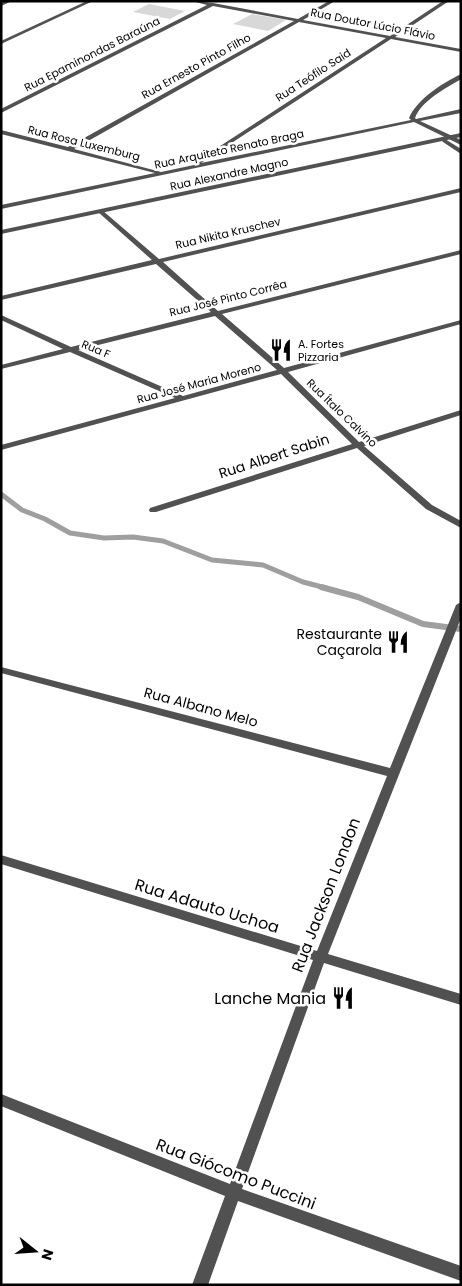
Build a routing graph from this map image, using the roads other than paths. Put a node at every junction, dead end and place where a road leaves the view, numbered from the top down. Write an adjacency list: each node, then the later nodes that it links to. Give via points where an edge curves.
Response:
1 (10, 1): 8 (street)
2 (91, 1): 11 (street)
3 (194, 1): 7 (street, Rua Doutor Lúcio Flávio)
4 (218, 1): 7 (street, Rua Epaminondas Baraúna)
5 (333, 1): 9 (street, Rua Ernesto Pinto Filho)
6 (447, 1): 10 (street, Rua Teófilo Said)
7 (212, 4): 9 (street, Rua Doutor Lúcio Flávio); 14 (street, Rua Epaminondas Baraúna)
8 (1, 5)
9 (298, 20): 10 (street, Rua Doutor Lúcio Flávio); 22 (street, Rua Ernesto Pinto Filho)
10 (389, 37): 12 (street, Rua Doutor Lúcio Flávio); 24 (street, Rua Teófilo Said)
11 (1, 43)
12 (461, 51)
13 (461, 76): 16 (street, via 414,112 412,118)
14 (1, 111)
15 (461, 111): 16 (street, Rua Arquiteto Renato Braga)
16 (415, 120): 19 (street); 24 (street, Rua Arquiteto Renato Braga)
17 (1, 132): 22 (street, Rua Rosa Luxemburg)
18 (461, 135): 20 (street, Rua Alexandre Magno)
19 (441, 136): 20 (street, Rua Alexandre Magno); 23 (street); 30 (street, Rua Alexandre Magno)
20 (452, 137): 21 (street)
21 (461, 143)
22 (68, 150): 25 (street, Rua Rosa Luxemburg)
23 (461, 152)
24 (190, 167): 25 (street, Rua Arquiteto Renato Braga)
25 (162, 173): 28 (street, Rua Arquiteto Renato Braga)
26 (461, 190): 33 (street, Rua Nikita Kruschev)
27 (1, 197): 28 (street)
28 (21, 203): 29 (street, Rua Arquiteto Renato Braga)
29 (1, 207)
30 (100, 211): 31 (street, Rua Alexandre Magno); 33 (street, Rua Ítalo Calvino)
31 (1, 232)
32 (461, 252): 35 (street, Rua José Pinto Corrêa)
33 (158, 262): 34 (street, Rua Nikita Kruschev); 35 (street, Rua Ítalo Calvino)
34 (1, 298)
35 (216, 313): 38 (street, Rua José Pinto Corrêa); 40 (street, Rua Ítalo Calvino)
36 (1, 317): 38 (street, Rua F)
37 (461, 322): 40 (street, Rua José Maria Moreno)
38 (69, 350): 39 (street, Rua José Pinto Corrêa); 41 (street, Rua F)
39 (1, 367)
40 (283, 371): 41 (street, Rua José Maria Moreno); 43 (street, Rua Ítalo Calvino)
41 (184, 399): 44 (street, Rua José Maria Moreno)
42 (461, 412): 43 (street, Rua Albert Sabin)
43 (357, 444): 45 (street, Rua Albert Sabin); 47 (street, Rua Ítalo Calvino, via 429,507)
44 (1, 448)
45 (154, 510)
46 (461, 518): 47 (street)
47 (451, 521): 48 (street, Rua Ítalo Calvino)
48 (461, 525)
49 (461, 605): 51 (street, Rua Jackson London)
50 (1, 670): 51 (street, Rua Albano Melo)
51 (393, 773): 53 (street, Rua Jackson London)
52 (1, 859): 53 (street, Rua Adauto Uchoa)
53 (320, 958): 54 (street, Rua Adauto Uchoa); 56 (street, Rua Jackson London)
54 (461, 1000)
55 (1, 1100): 56 (street, Rua Giócomo Puccini)
56 (234, 1193): 57 (street, Rua Giócomo Puccini); 58 (street, Rua Jackson London)
57 (461, 1274)
58 (200, 1285)

